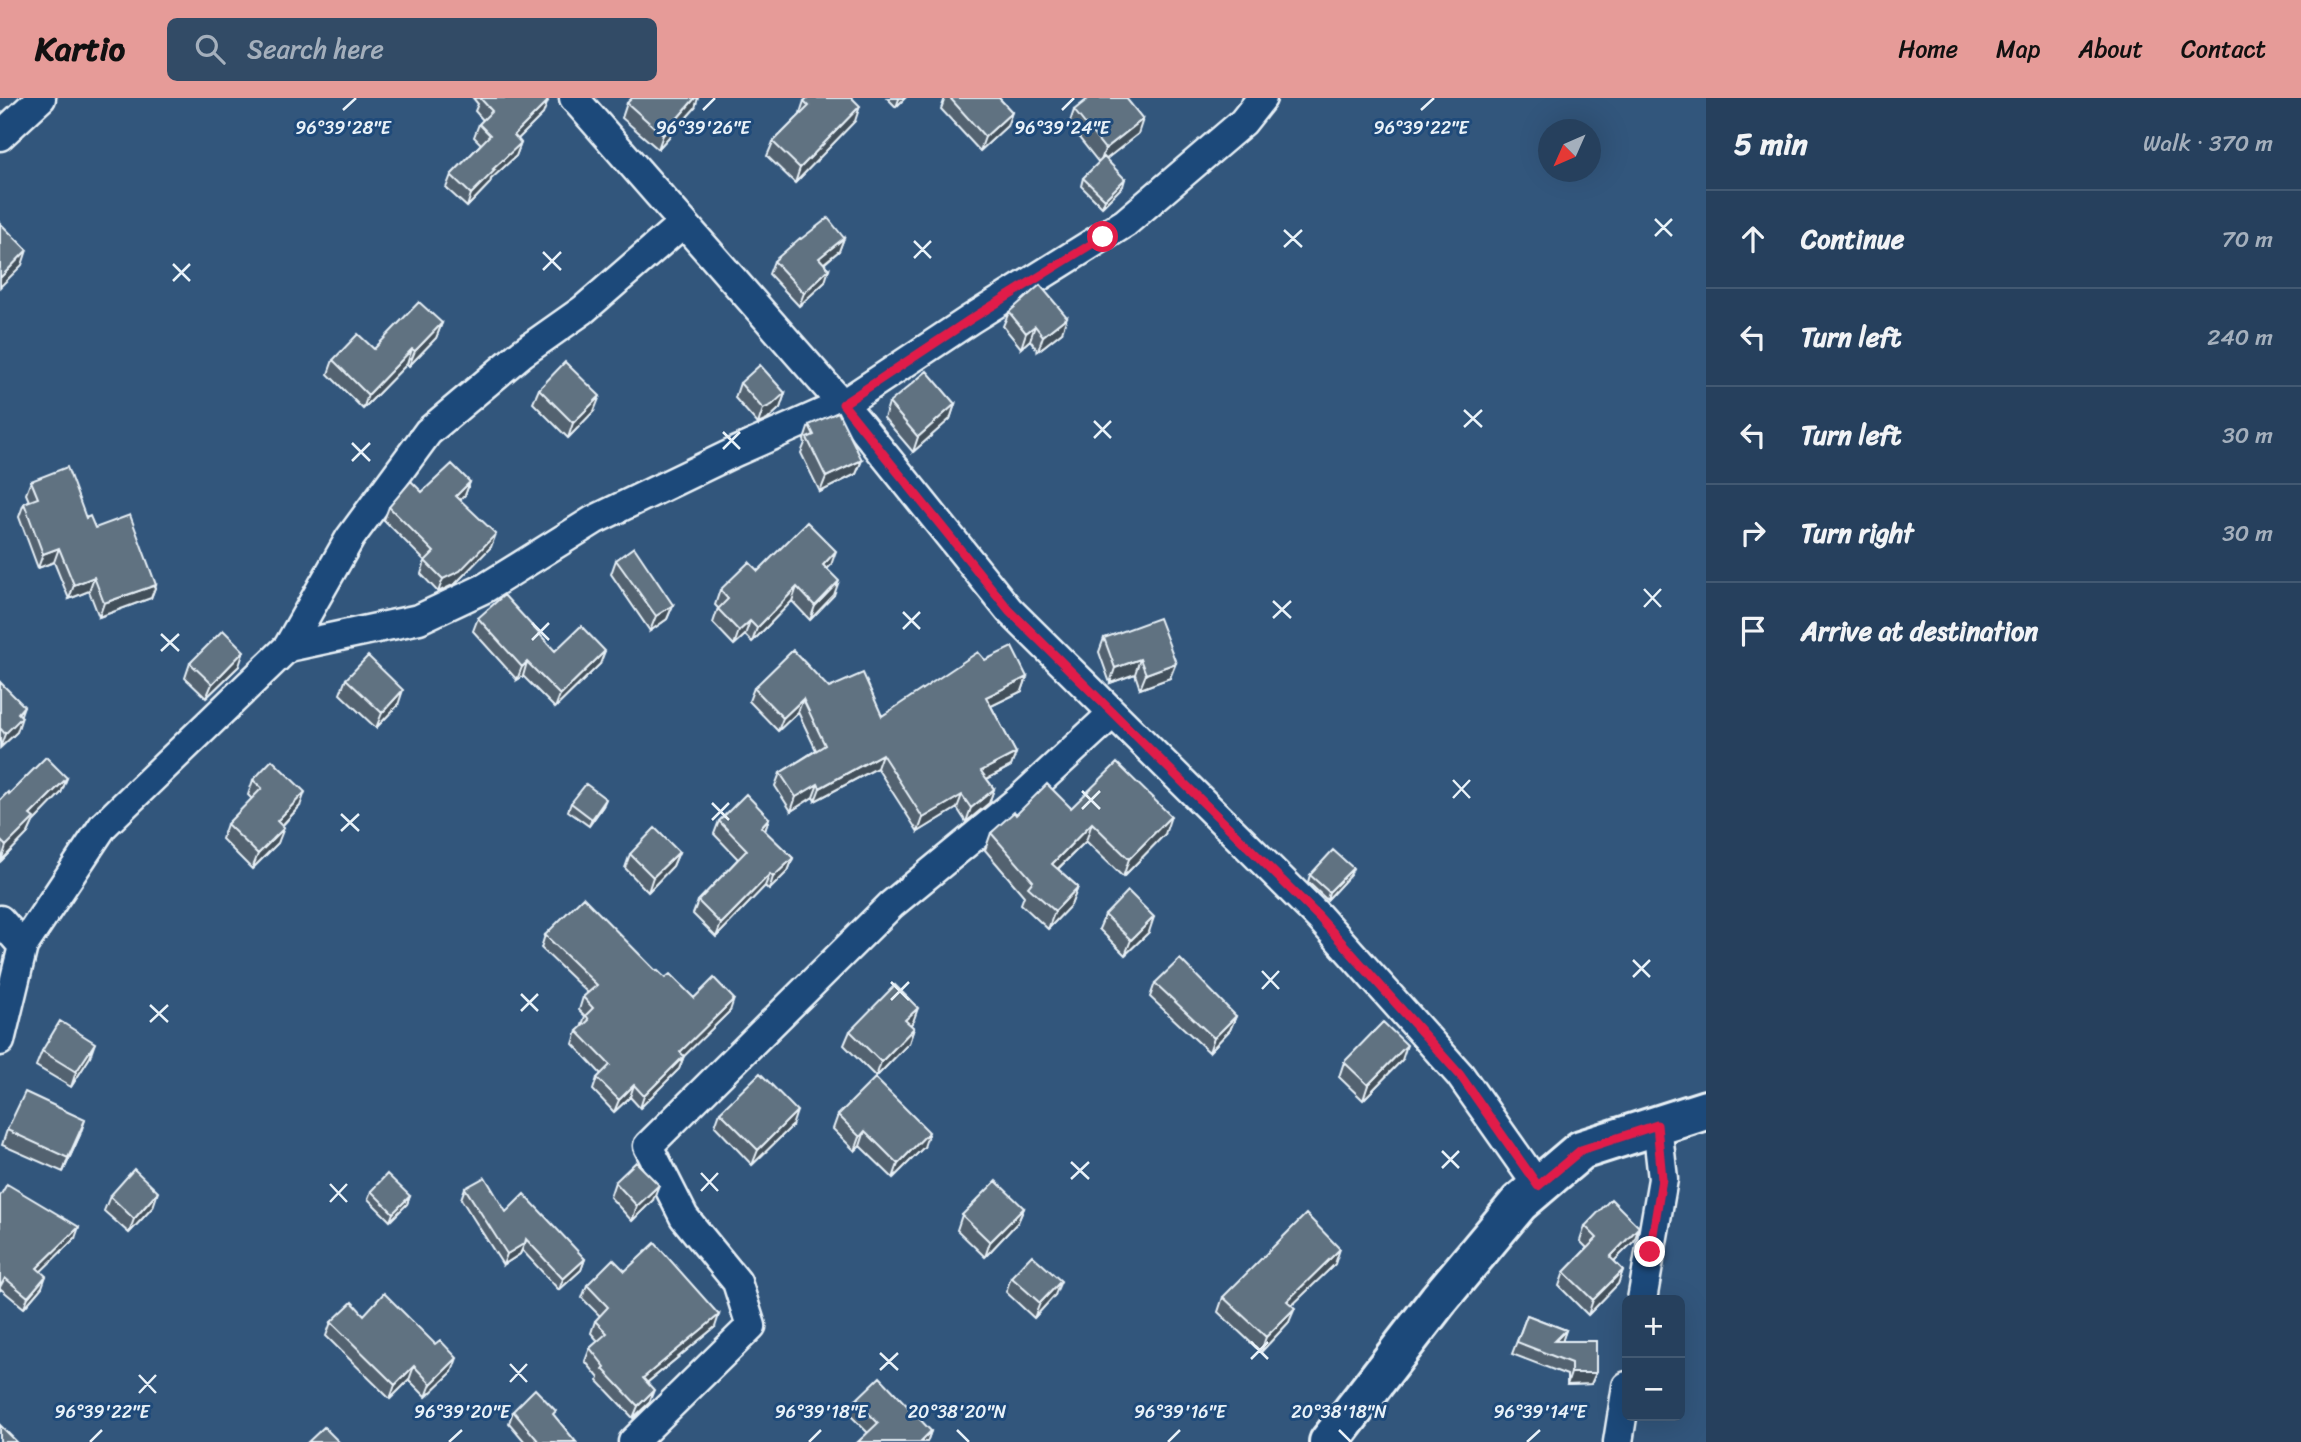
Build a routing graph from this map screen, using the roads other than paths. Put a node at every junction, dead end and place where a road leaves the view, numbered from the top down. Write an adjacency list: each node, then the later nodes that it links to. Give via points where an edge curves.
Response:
1 (41, 98): 4 (street)
2 (1262, 98): 6 (street, via 1243,122 1125,223)
3 (578, 100): 5 (street)
4 (0, 136)
5 (683, 223): 6 (street); 7 (street, via 583,310 428,432 350,538)
6 (843, 404): 7 (street, via 594,520 485,589 419,620); 8 (street, via 1009,610)
7 (288, 647): 10 (street, via 103,826)
8 (1114, 713): 14 (street, via 1328,927 1460,1075); 17 (street, via 1021,798 891,905 648,1146 684,1217 737,1282 751,1325)
9 (0, 920): 10 (street)
10 (23, 946): 11 (street)
11 (0, 1041)
12 (1706, 1110): 13 (main road)
13 (1657, 1125): 14 (main road, via 1581,1150); 15 (street, via 1662,1179)
14 (1538, 1186): 18 (main road, via 1518,1203 1439,1299)
15 (1643, 1295)
16 (1622, 1417): 19 (street)
17 (633, 1442)
18 (1329, 1442)
19 (1618, 1442)

